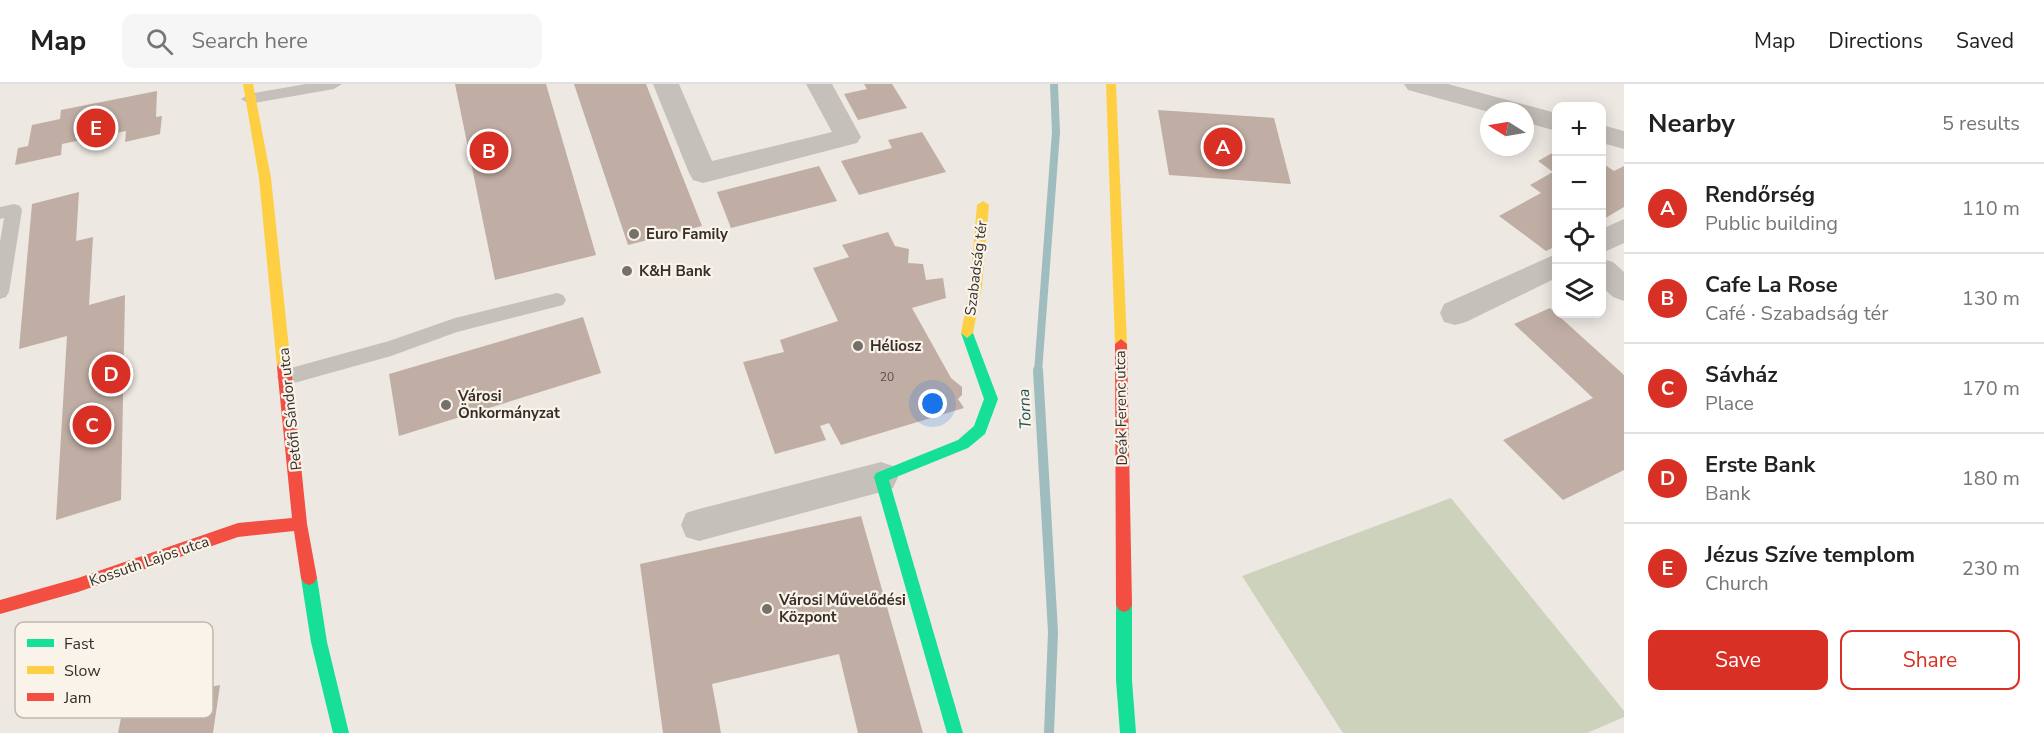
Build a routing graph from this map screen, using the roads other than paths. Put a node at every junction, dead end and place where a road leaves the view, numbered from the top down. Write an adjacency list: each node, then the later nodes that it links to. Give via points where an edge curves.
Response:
1 (334, 84): 6 (lane)
2 (666, 84): 3 (street, via 703,173 848,137)
3 (819, 84)
4 (1111, 84): 29 (street, Deák Ferenc utca, via 1123,407 1124,680)
5 (1417, 84): 7 (street)
6 (249, 91): 22 (street, Petőfi Sándor utca, via 265,178)
7 (1483, 102)
8 (1534, 116): 9 (street)
9 (1552, 121)
10 (1606, 135): 11 (street)
11 (1624, 140)
12 (983, 205): 23 (street, Szabadság tér, via 976,285 966,333 991,399 984,420 980,430 963,444)
13 (0, 213): 19 (lane, via 14,210)
14 (1624, 230): 15 (street)
15 (1606, 240)
16 (1552, 267): 21 (street)
17 (1606, 273): 18 (street)
18 (1624, 289)
19 (0, 292)
20 (557, 300): 22 (lane, via 455,325 391,348)
21 (1455, 313)
22 (287, 377): 24 (street, Petőfi Sándor utca)
23 (881, 477): 25 (street, Szabadság tér); 28 (street)
24 (300, 524): 26 (street, Kossuth Lajos utca, via 238,530 78,585); 27 (street, Petőfi Sándor utca, via 319,642)
25 (699, 525)
26 (0, 607)
27 (341, 733)
28 (955, 733)
29 (1128, 733)

